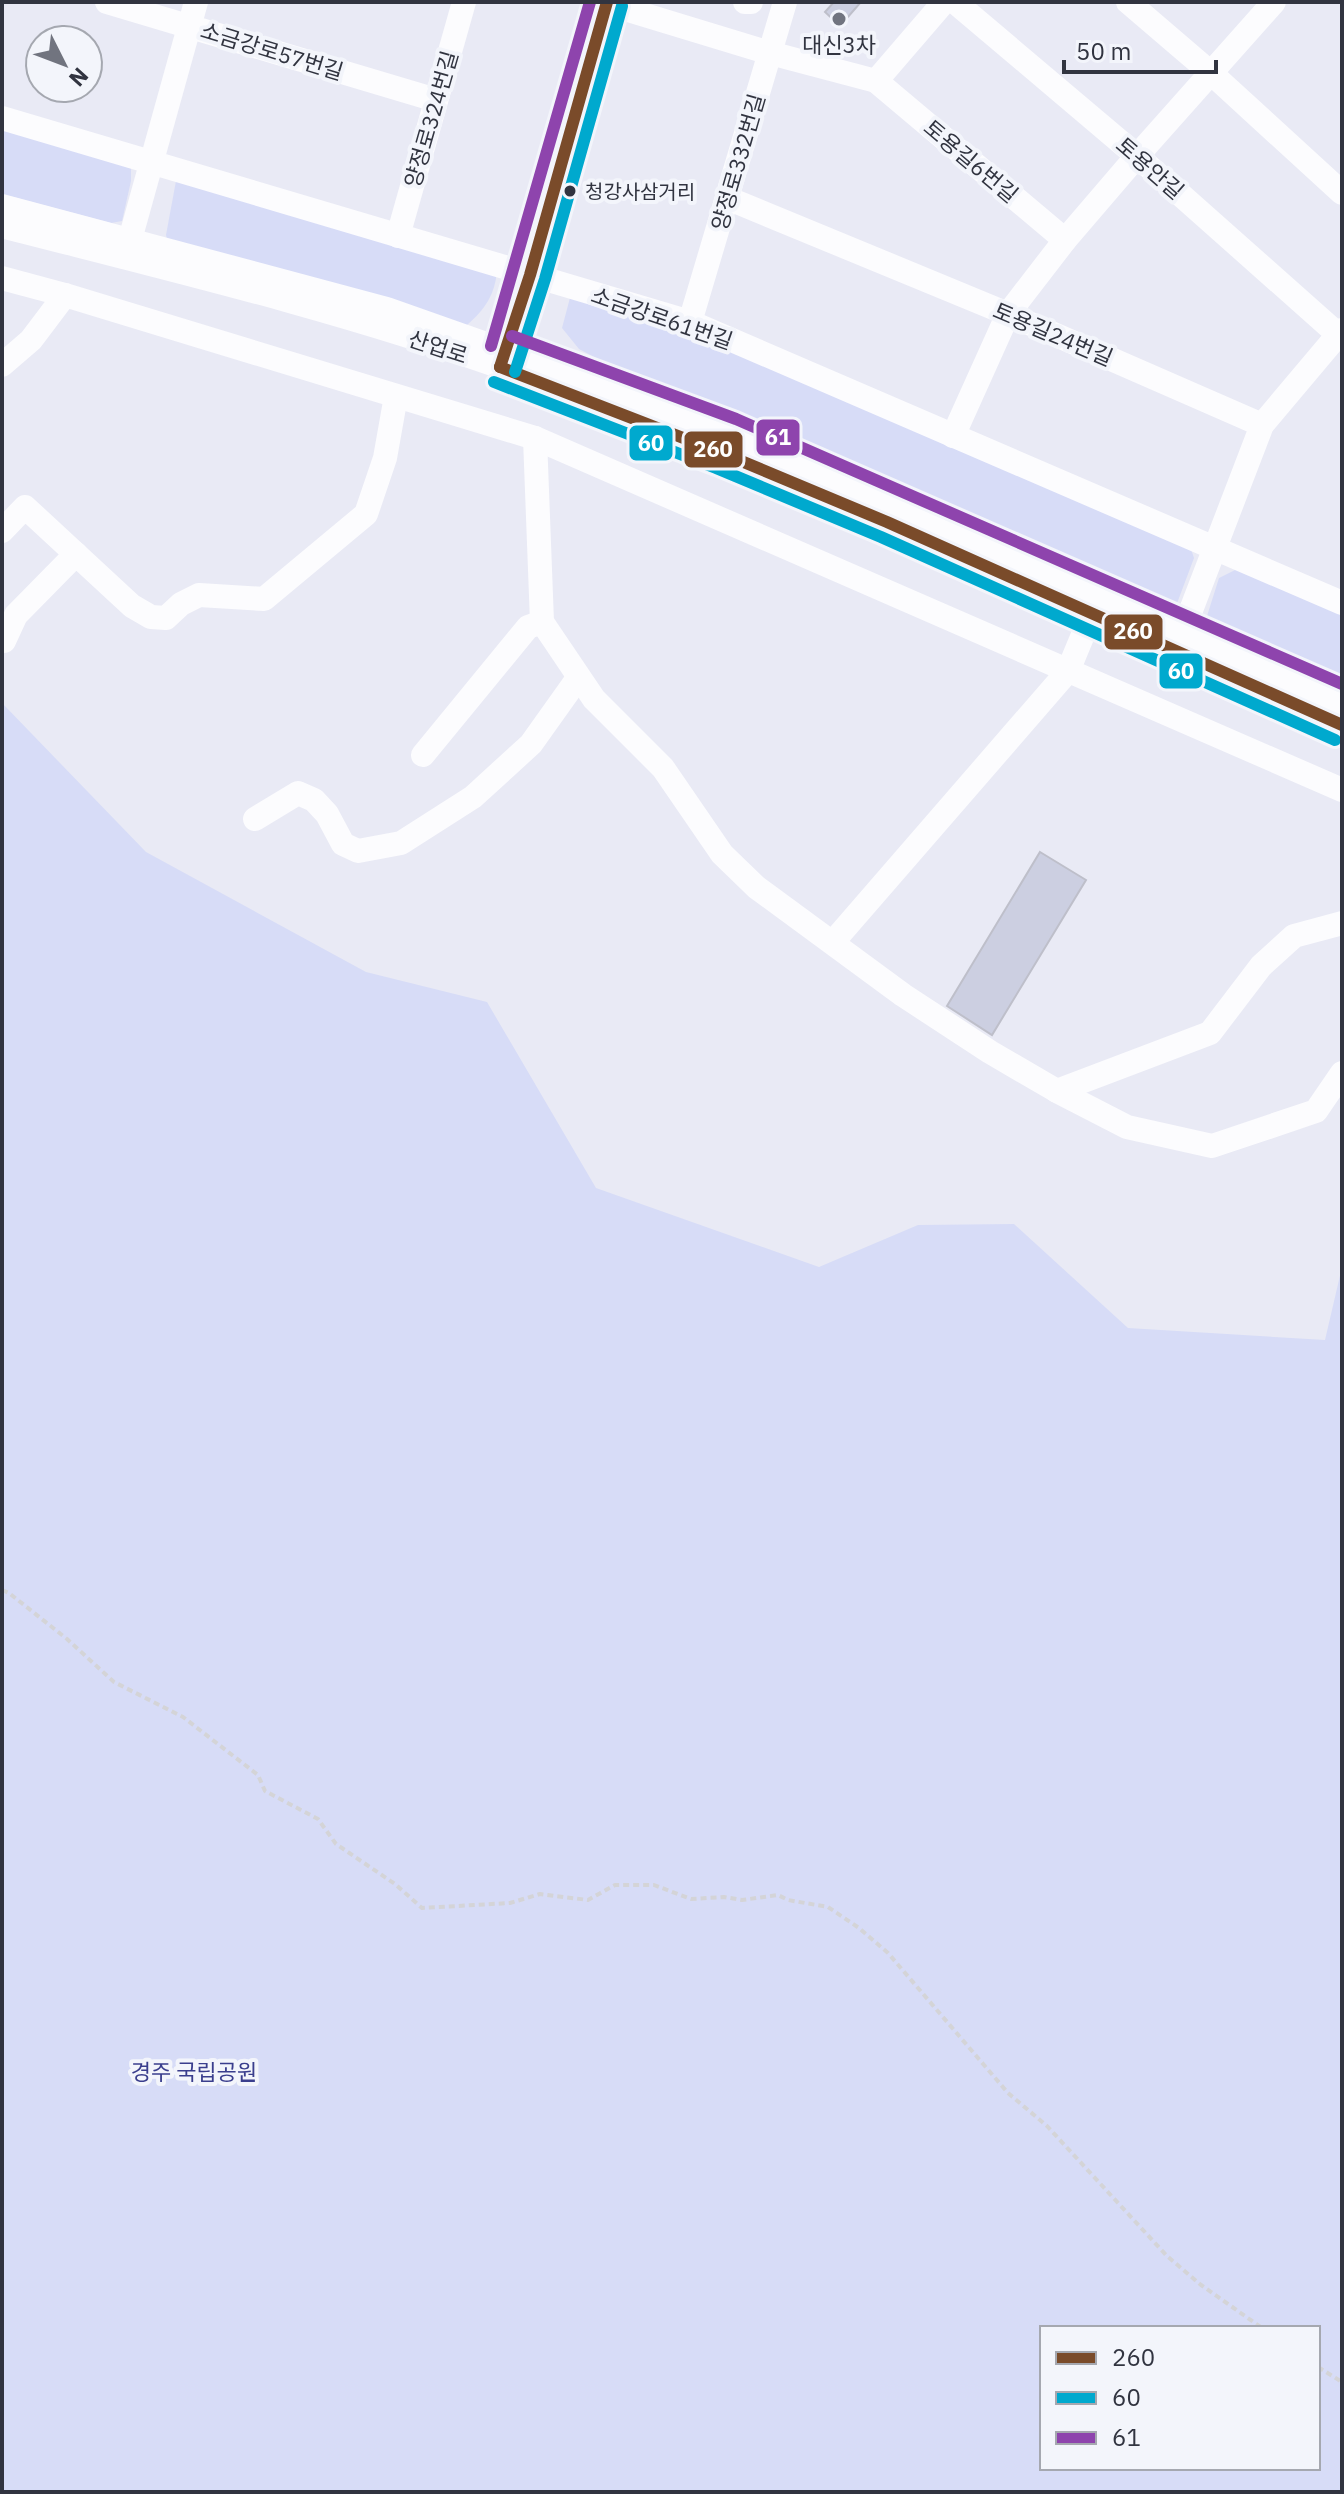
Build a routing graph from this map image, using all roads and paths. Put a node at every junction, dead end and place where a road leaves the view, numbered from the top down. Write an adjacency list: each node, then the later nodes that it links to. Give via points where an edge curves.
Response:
1 (107, 2): 11 (street, 소금강로57번길)
2 (196, 2): 11 (street)
3 (464, 2): 15 (street, 양정로324번길)
4 (605, 2): 10 (street, 토용길6번길); 26 (street)
5 (785, 2): 12 (street, 양정로332번길)
6 (944, 2): 14 (street)
7 (955, 2): 17 (street, 토용안길)
8 (1128, 2): 13 (street)
9 (1274, 2): 13 (street)
10 (644, 7): 12 (street, 토용길6번길)
11 (189, 26): 15 (street, 소금강로57번길); 18 (street)
12 (770, 53): 14 (street, 토용길6번길); 20 (street, 양정로332번길)
13 (1211, 73): 17 (street); 19 (street)
14 (876, 81): 24 (street, 토용길6번길)
15 (436, 100): 23 (street, 양정로324번길)
16 (2, 118): 18 (street, 소금강로61번길)
17 (1137, 156): 24 (street); 31 (street, 토용안길)
18 (151, 163): 23 (street, 소금강로61번길); 25 (street)
19 (1342, 193)
20 (727, 198): 29 (street, 토용길24번길); 30 (street, 양정로332번길)
21 (2, 206): 25 (street, 산업로)
22 (2, 226): 25 (street, 산업로)
23 (398, 236): 26 (street, 소금강로61번길)
24 (1065, 240): 29 (street)
25 (128, 248): 32 (street, 산업로, via 379,327)
26 (530, 275): 30 (street, 소금강로61번길); 32 (street)
27 (2, 278): 28 (street)
28 (65, 295): 33 (street, via 31,340); 34 (street)
29 (1008, 314): 35 (street, 토용길24번길); 36 (street)
30 (690, 322): 36 (street, 소금강로61번길)
31 (1341, 334): 35 (street)
32 (503, 359): 42 (street, 산업로); 44 (street, 산업로, via 730,434)
33 (2, 365)
34 (396, 396): 37 (street); 40 (street, via 385,458 366,514 264,599 199,595 166,618 151,617)
35 (1262, 425): 39 (street)
36 (953, 436): 39 (street, 소금강로61번길)
37 (535, 438): 43 (street); 46 (street)
38 (2, 531): 40 (street, via 25,507)
39 (1215, 548): 41 (street, 소금강로61번길); 44 (street)
40 (76, 554): 45 (street, via 16,615)
41 (1342, 603)
42 (1092, 613): 46 (street); 49 (street, 산업로)
43 (542, 622): 47 (street); 50 (street, via 528,627)
44 (1183, 631): 48 (street, 산업로)
45 (4, 641)
46 (1068, 671): 51 (street); 54 (street)
47 (578, 678): 52 (street, via 531,744 473,797 401,843 358,851 343,844 327,814 298,793); 54 (street, via 663,768 722,854 756,887)
48 (1342, 701)
49 (1342, 725)
50 (423, 755)
51 (1342, 790)
52 (255, 819)
53 (1342, 923): 56 (street, via 1294,936 1261,966 1210,1033)
54 (833, 942): 56 (street, via 903,995)
55 (1342, 1073): 56 (street, via 1316,1111 1212,1146 1127,1127)
56 (1057, 1091)
57 (2, 1590): 58 (path, via 114,1682 183,1717 258,1775 265,1791 318,1819 336,1844 422,1908 510,1903 540,1894 588,1900 615,1885 654,1885 691,1899 778,1895 828,1907 888,1953 1008,2093 1047,2126 1167,2256)
58 (1259, 2326)
59 (1320, 2368): 60 (path)
60 (1342, 2382)

